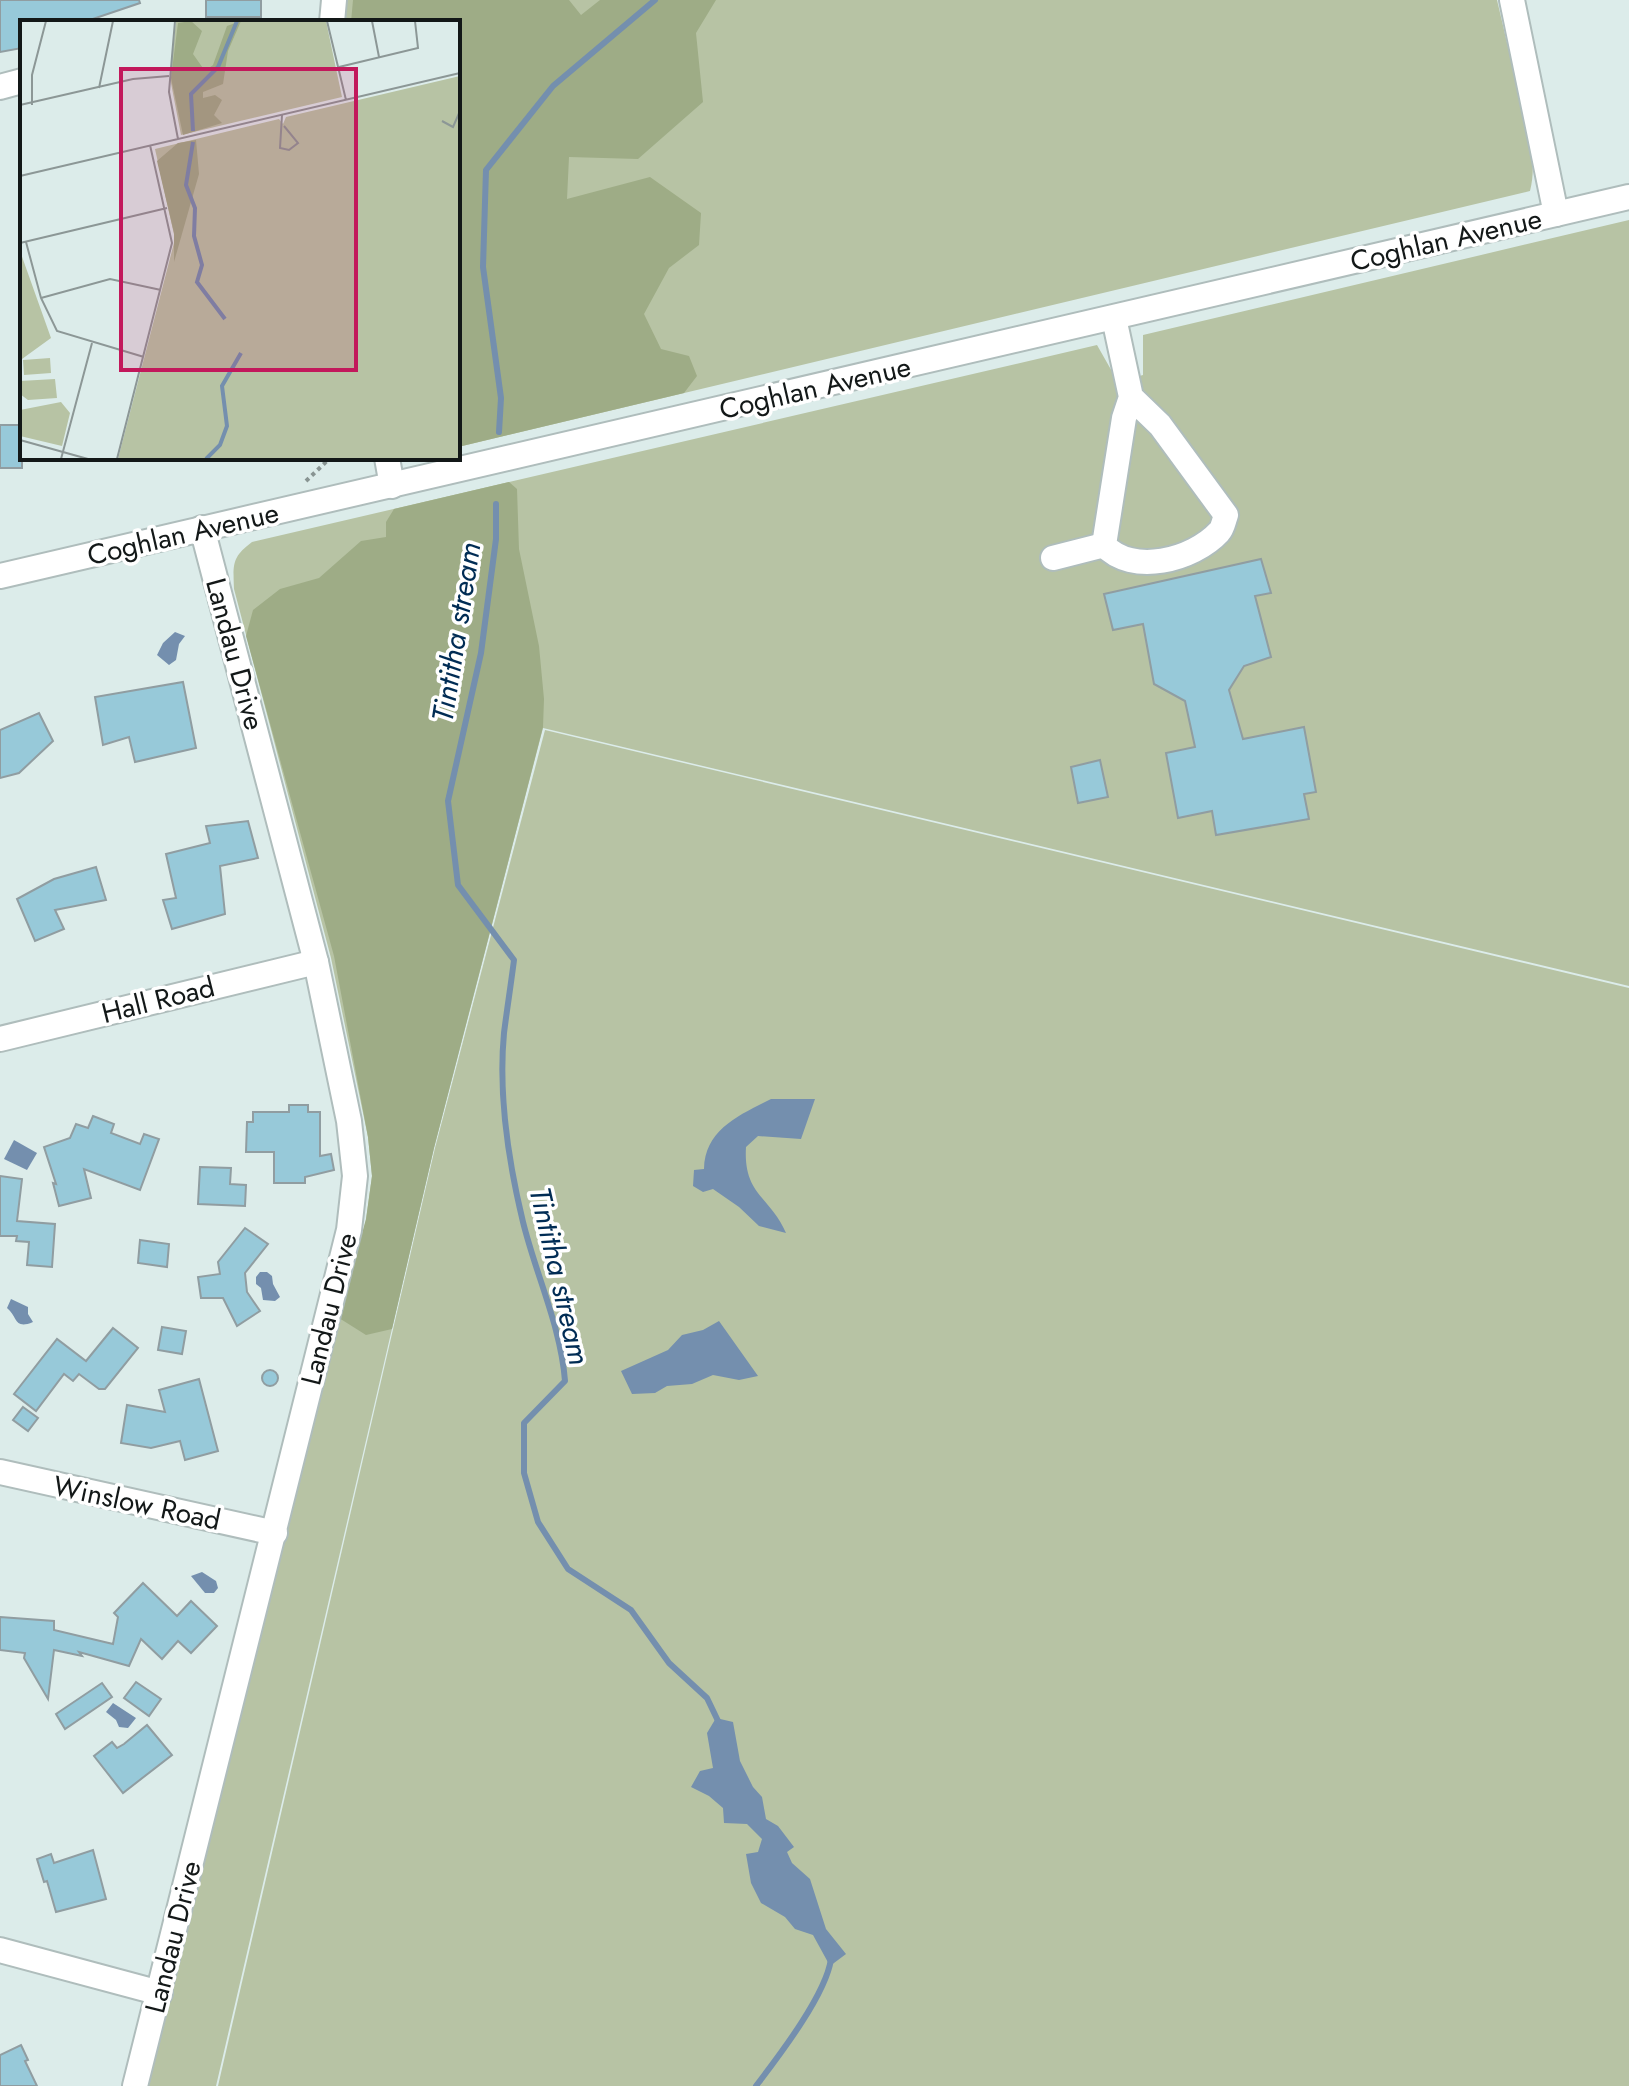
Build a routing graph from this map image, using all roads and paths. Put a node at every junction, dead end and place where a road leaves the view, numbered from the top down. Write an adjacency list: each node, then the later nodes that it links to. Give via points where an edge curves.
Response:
1 (334, 0): 3 (street)
2 (1512, 0): 7 (street)
3 (332, 20)
4 (20, 82): 5 (street)
5 (0, 87)
6 (1629, 197): 7 (street, Coghlan Avenue)
7 (1556, 214): 8 (street, Coghlan Avenue)
8 (1114, 318): 9 (street); 12 (street, Coghlan Avenue)
9 (1131, 397): 15 (street); 15 (street, via 1160,425 1226,515 1221,530 1197,549 1166,560 1135,561 1114,555)
10 (328, 460): 13 (path)
11 (387, 460): 12 (street)
12 (392, 486): 14 (street, Coghlan Avenue)
13 (299, 488)
14 (202, 528): 17 (street, Coghlan Avenue); 18 (street, Landau Drive)
15 (1104, 545): 16 (street)
16 (1053, 558)
17 (0, 576)
18 (316, 962): 19 (street, Hall Road); 21 (street, Landau Drive, via 355,1176 349,1230)
19 (0, 1039)
20 (0, 1472): 21 (street, Winslow Road)
21 (275, 1533): 23 (street, Landau Drive)
22 (0, 1950): 23 (street)
23 (160, 1993): 24 (street, Landau Drive)
24 (135, 2086)

